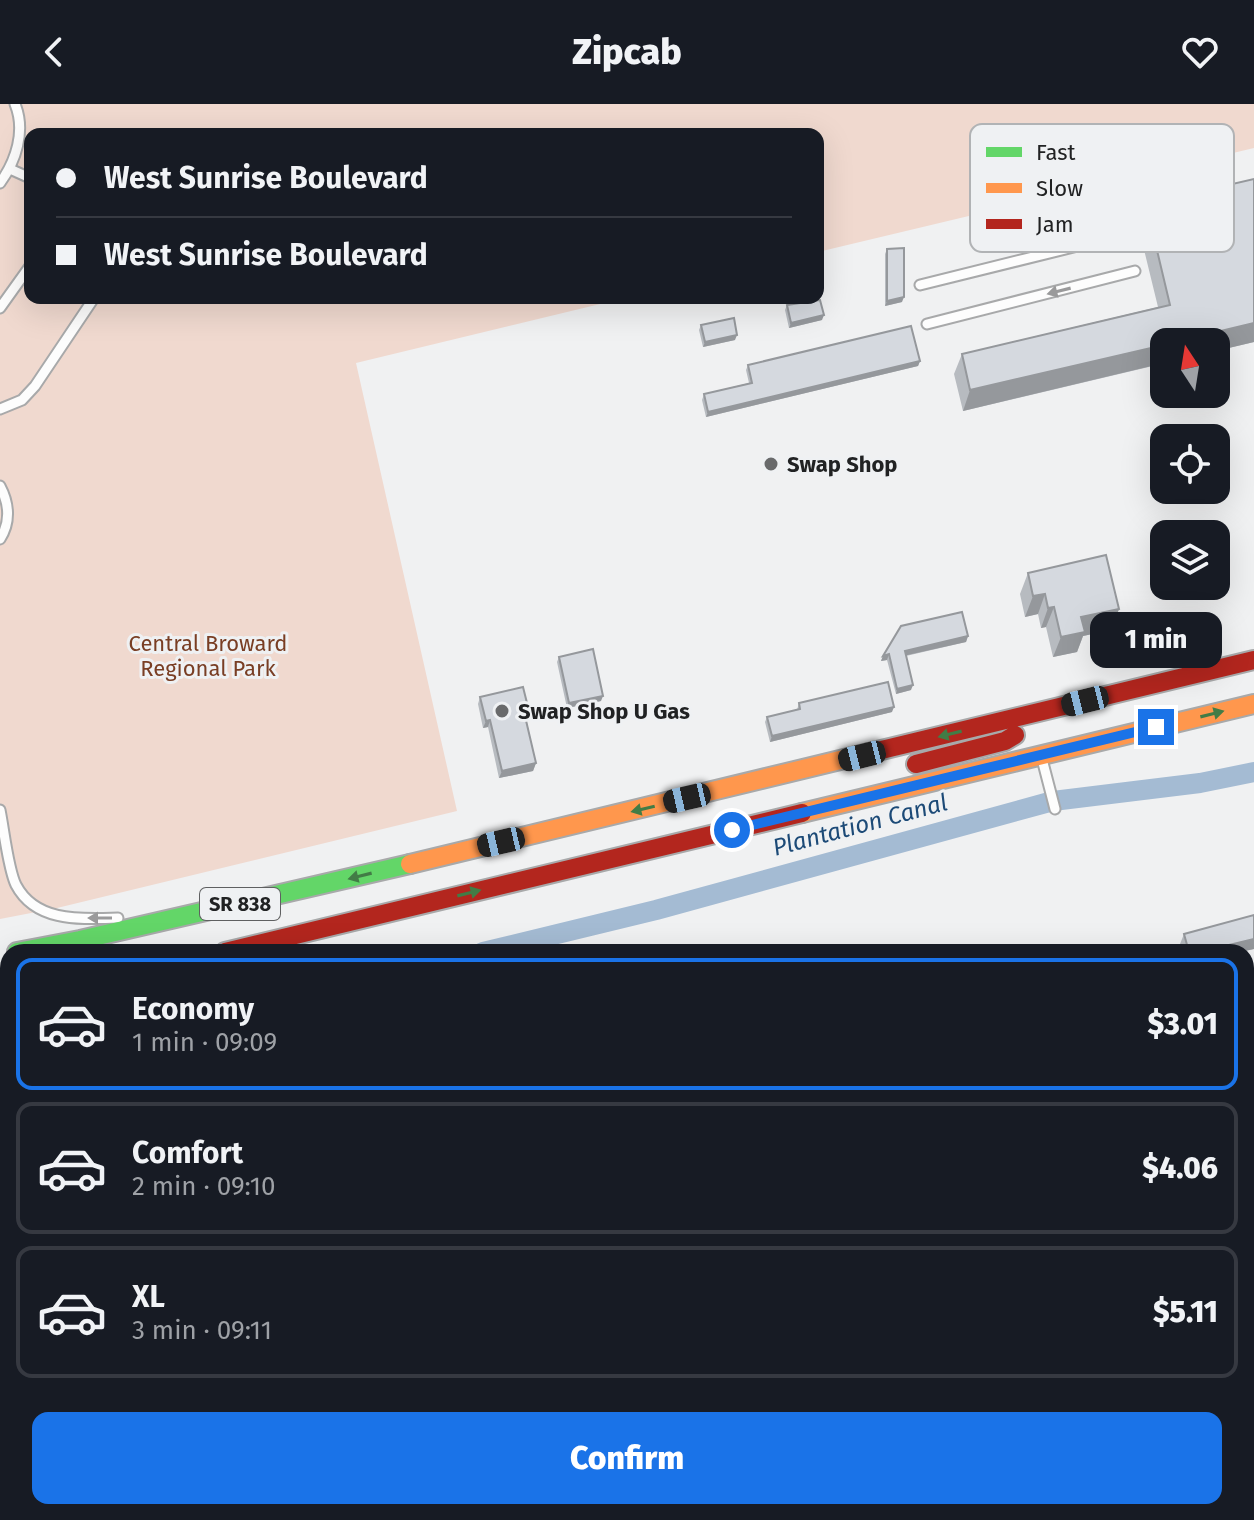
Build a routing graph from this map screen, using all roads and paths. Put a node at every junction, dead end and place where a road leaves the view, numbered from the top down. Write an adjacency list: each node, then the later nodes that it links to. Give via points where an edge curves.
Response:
1 (15, 104): 2 (lane, via 20,136)
2 (10, 169): 3 (lane); 4 (lane)
3 (24, 175)
4 (0, 183)
5 (1053, 252): 8 (lane)
6 (1135, 271): 11 (lane, one-way to 11)
7 (24, 274): 10 (lane)
8 (920, 285)
9 (90, 304): 12 (lane, via 35,386 22,400)
10 (0, 308)
11 (927, 324)
12 (0, 409)
13 (0, 486): 14 (lane, via 8,516)
14 (0, 539)
15 (1254, 660): 17 (main road, SR 838)
16 (1254, 704): 18 (main road, SR 838, one-way to 16)
17 (1026, 716): 19 (main road, via 1005,741); 24 (main road, SR 838, one-way to 24)
18 (1041, 755): 21 (lane); 23 (main road, SR 838)
19 (895, 770)
20 (852, 782): 23 (main road, via 753,810)
21 (1055, 809)
22 (0, 810): 24 (lane, one-way to 22, via 69,919 36,909 16,884)
23 (732, 830): 26 (main road, SR 838, one-way to 23)
24 (178, 918): 25 (main road, SR 838)
25 (55, 944)
26 (258, 944)

